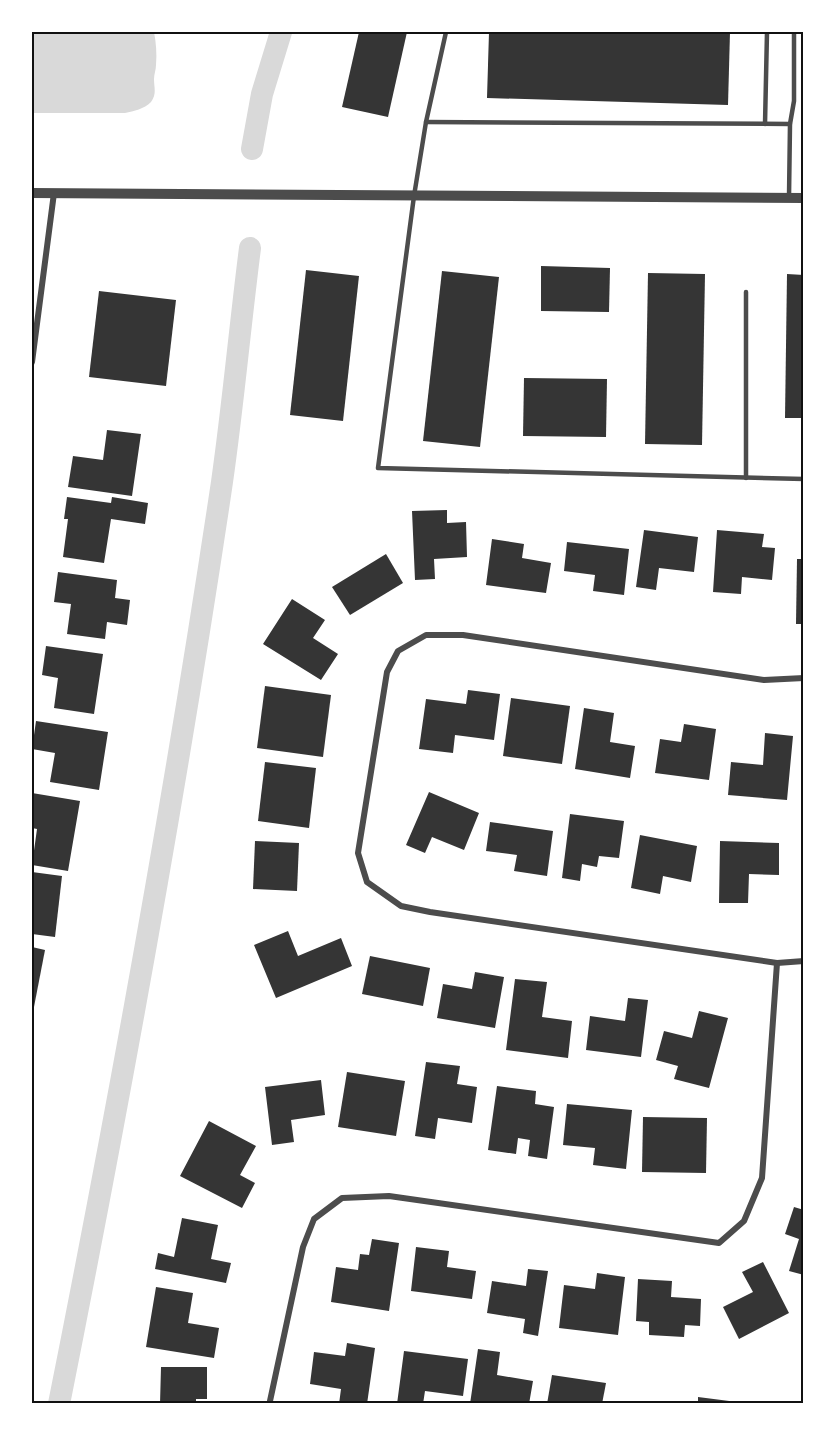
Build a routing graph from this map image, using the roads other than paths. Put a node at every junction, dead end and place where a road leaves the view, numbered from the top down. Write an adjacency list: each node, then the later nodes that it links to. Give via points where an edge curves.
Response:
1 (446, 32): 4 (lane)
2 (767, 32): 5 (lane)
3 (794, 32): 6 (lane)
4 (426, 122): 5 (lane); 9 (lane)
5 (765, 124): 6 (lane)
6 (790, 124): 10 (lane)
7 (32, 193): 8 (street)
8 (54, 193): 9 (street); 13 (street)
9 (414, 196): 10 (street); 14 (lane, via 378,468)
10 (789, 198): 11 (street)
11 (804, 198)
12 (746, 292): 14 (lane)
13 (32, 362)
14 (746, 478): 15 (lane)
15 (804, 479)
16 (804, 678): 18 (street, via 764,680 463,635 426,635 398,651 387,672 358,853 367,882 401,906)
17 (804, 961): 18 (street)
18 (777, 963): 19 (street, via 762,1178 744,1221 719,1243 389,1196 342,1198 314,1219 303,1246)
19 (270, 1404)

